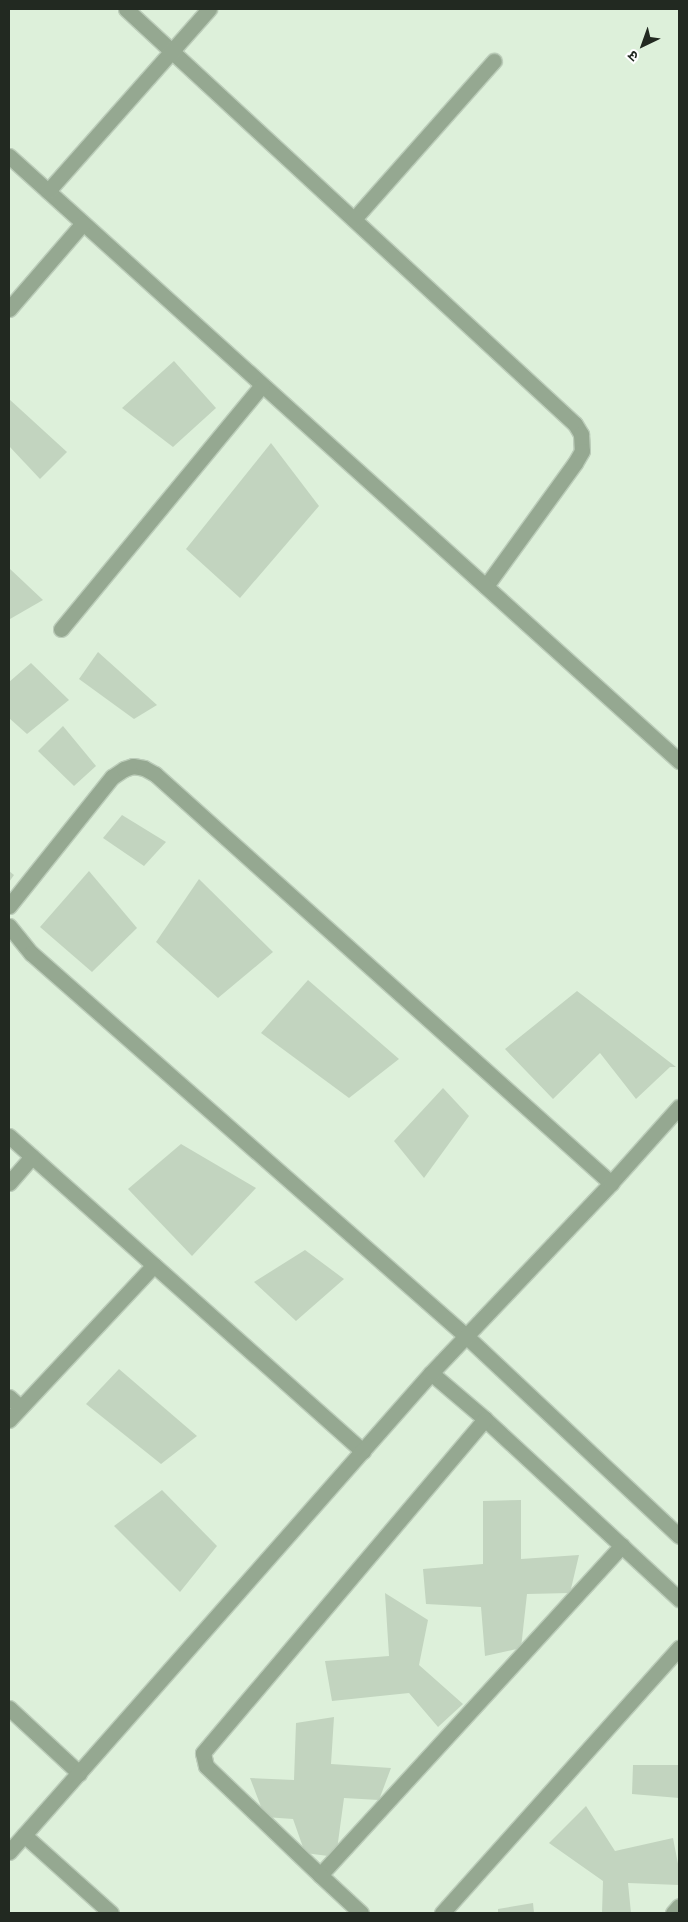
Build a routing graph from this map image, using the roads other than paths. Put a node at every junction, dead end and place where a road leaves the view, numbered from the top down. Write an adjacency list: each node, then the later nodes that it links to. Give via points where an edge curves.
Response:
1 (126, 9): 3 (street)
2 (209, 9): 3 (street)
3 (171, 50): 6 (street); 7 (street)
4 (494, 61): 7 (street)
5 (9, 156): 6 (street)
6 (48, 191): 8 (street)
7 (354, 219): 11 (street, via 575,424 581,434 582,451 575,463)
8 (83, 223): 9 (street); 10 (street)
9 (9, 309)
10 (262, 385): 11 (street); 12 (street)
11 (486, 586): 13 (street)
12 (61, 629)
13 (679, 761)
14 (9, 906): 20 (street, via 112,777 133,766 144,768 155,774)
15 (9, 926): 22 (street, via 31,953)
16 (679, 1107): 20 (street)
17 (9, 1136): 18 (street)
18 (32, 1157): 19 (street); 21 (street)
19 (9, 1183)
20 (611, 1183): 22 (street)
21 (154, 1265): 25 (street); 28 (street)
22 (466, 1336): 23 (street); 29 (street)
23 (431, 1373): 26 (street); 28 (street)
24 (9, 1397): 25 (street)
25 (20, 1407): 27 (street)
26 (485, 1419): 30 (street); 37 (street, via 204,1749 203,1763)
27 (9, 1420)
28 (363, 1451): 34 (street)
29 (679, 1536)
30 (622, 1546): 31 (street); 37 (street)
31 (679, 1599)
32 (679, 1648): 41 (street)
33 (9, 1708): 34 (street)
34 (79, 1774): 35 (street)
35 (24, 1835): 36 (street); 39 (street)
36 (9, 1852)
37 (320, 1875): 40 (street)
38 (679, 1906): 42 (street)
39 (111, 1913)
40 (361, 1913)
41 (442, 1913)
42 (673, 1913)

